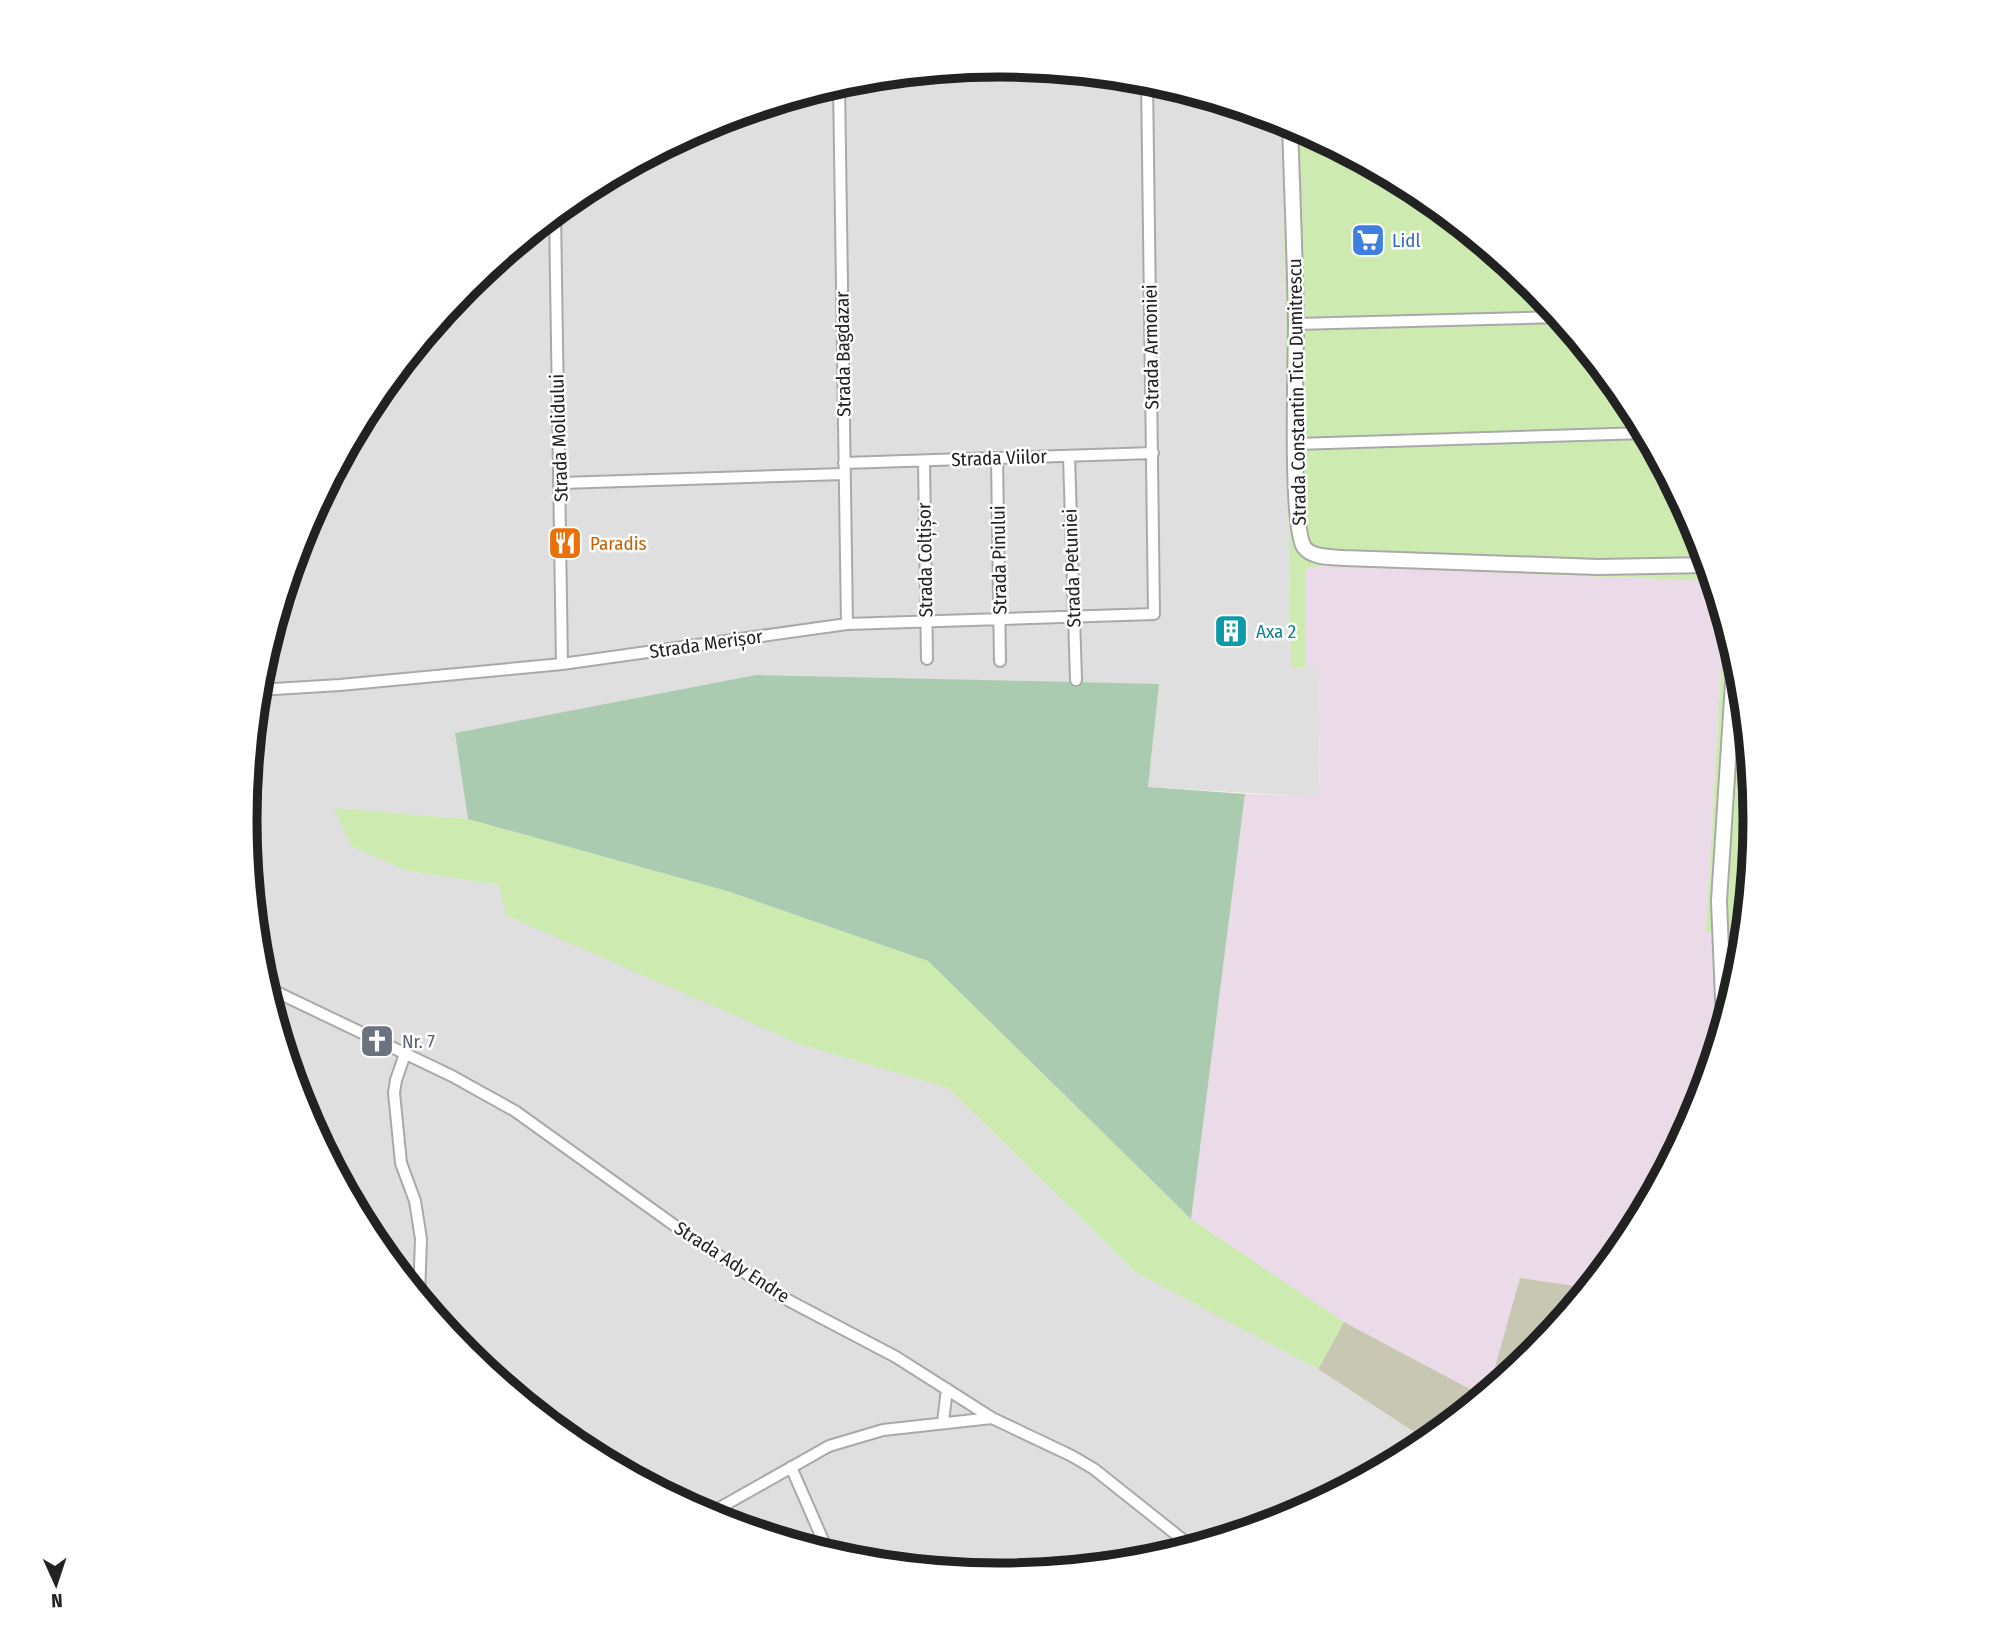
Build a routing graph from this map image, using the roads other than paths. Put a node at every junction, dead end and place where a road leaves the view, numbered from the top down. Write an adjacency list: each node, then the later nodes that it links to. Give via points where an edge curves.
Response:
1 (1147, 92): 9 (street, Strada Armoniei)
2 (839, 95): 13 (street, Strada Bagdazar)
3 (1290, 136): 6 (street, Strada Constantin Ticu Dumitrescu)
4 (555, 226): 14 (street, Strada Molidului)
5 (1547, 317): 6 (street)
6 (1296, 324): 8 (street, Strada Constantin Ticu Dumitrescu)
7 (1634, 433): 8 (street)
8 (1296, 444): 15 (street, Strada Constantin Ticu Dumitrescu, via 1301,539 1306,550 1317,555 1598,567)
9 (1153, 453): 10 (street, Strada Viilor); 16 (street, Strada Armoniei)
10 (1069, 456): 11 (street, Strada Viilor); 17 (street, Strada Petuniei)
11 (997, 458): 12 (street, Strada Viilor); 18 (street, Strada Pinului)
12 (924, 461): 13 (street, Strada Viilor); 19 (street, Strada Colțișor)
13 (844, 469): 14 (street, Strada Viilor); 20 (street, Strada Bagdazar)
14 (561, 483): 23 (street, Strada Molidului)
15 (1698, 565)
16 (1154, 614): 17 (street, Strada Merișor)
17 (1073, 616): 18 (street, Strada Merișor); 24 (street, Strada Petuniei)
18 (1000, 619): 19 (street, Strada Merișor); 22 (street, Strada Pinului)
19 (926, 622): 20 (street, Strada Merișor); 21 (street, Strada Colțișor)
20 (847, 624): 23 (street, Strada Merișor)
21 (927, 659)
22 (1000, 661)
23 (562, 664): 25 (street, Strada Merișor)
24 (1076, 680)
25 (270, 689)
26 (1732, 694): 27 (street)
27 (1730, 724): 28 (street); 29 (street, via 1719,901)
28 (1737, 724)
29 (1723, 992)
30 (279, 993): 31 (street, Strada Ady Endre)
31 (405, 1054): 32 (street, via 394,1093 401,1163 419,1219); 33 (street, Strada Ady Endre, via 515,1111 782,1297 852,1332)
32 (420, 1283)
33 (947, 1389): 34 (street, Strada Ady Endre); 35 (street)
34 (992, 1418): 35 (street); 38 (street, Strada Ady Endre, via 1094,1469)
35 (943, 1422): 36 (street, via 856,1437)
36 (791, 1467): 37 (street); 39 (street)
37 (720, 1508)
38 (1183, 1540)
39 (824, 1542)

